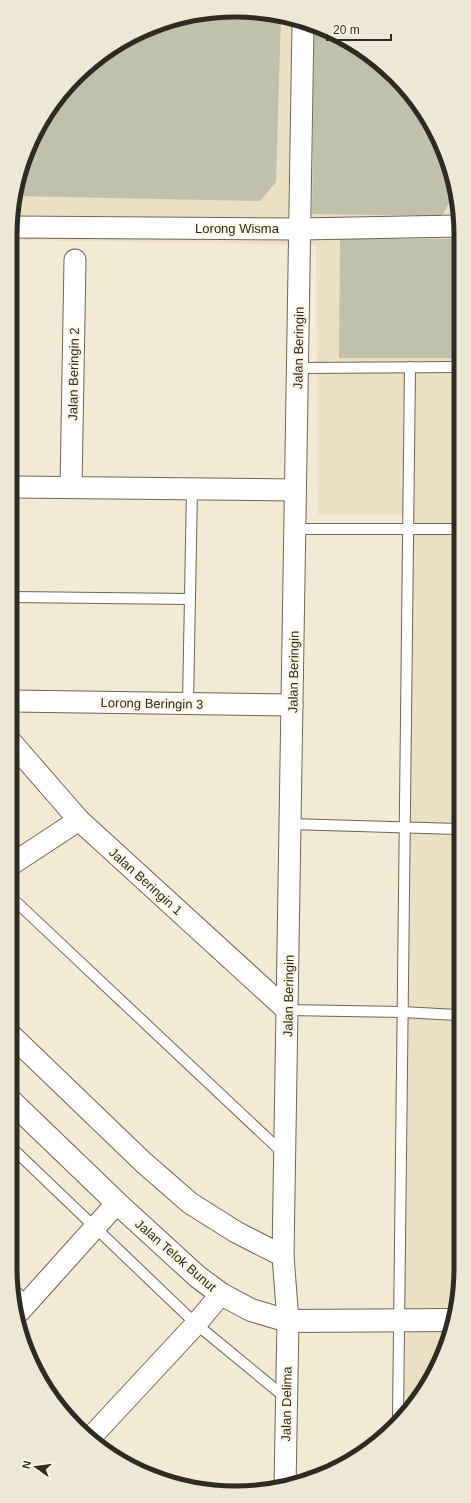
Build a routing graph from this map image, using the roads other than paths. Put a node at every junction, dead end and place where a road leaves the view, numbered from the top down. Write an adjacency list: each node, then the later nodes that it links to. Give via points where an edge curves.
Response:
1 (303, 28): 4 (street, Jalan Beringin)
2 (454, 226): 4 (street, Lorong Wisma)
3 (17, 227): 4 (street, Lorong Wisma)
4 (300, 229): 7 (street, Jalan Beringin)
5 (75, 260): 10 (street, Jalan Beringin 2)
6 (410, 367): 7 (lane); 8 (lane); 14 (lane)
7 (298, 368): 12 (street, Jalan Beringin)
8 (454, 368)
9 (17, 487): 10 (street)
10 (71, 487): 11 (street)
11 (192, 489): 12 (street); 17 (lane)
12 (296, 490): 13 (street, Jalan Beringin)
13 (295, 528): 14 (lane); 20 (street, Jalan Beringin)
14 (408, 529): 15 (lane); 24 (lane)
15 (454, 529)
16 (17, 597): 17 (lane)
17 (190, 599): 19 (lane)
18 (17, 701): 19 (street, Lorong Beringin 3)
19 (188, 703): 20 (street, Lorong Beringin 3)
20 (292, 705): 23 (street, Jalan Beringin)
21 (17, 749): 22 (street, Jalan Beringin 1)
22 (79, 820): 26 (street); 28 (street, Jalan Beringin 1)
23 (290, 824): 24 (lane); 28 (street, Jalan Beringin)
24 (404, 827): 25 (lane); 29 (lane)
25 (454, 829)
26 (17, 861)
27 (17, 903): 34 (lane)
28 (287, 1010): 29 (lane); 34 (street, Jalan Beringin)
29 (402, 1012): 30 (lane); 42 (lane)
30 (454, 1015)
31 (17, 1041): 37 (street, via 143,1162 190,1203 236,1232)
32 (17, 1107): 35 (street, Jalan Telok Bunut)
33 (17, 1153): 36 (lane)
34 (285, 1154): 37 (street, Jalan Beringin)
35 (117, 1203): 36 (street); 38 (street, Jalan Telok Bunut, via 198,1277)
36 (95, 1228): 39 (street); 43 (lane)
37 (283, 1256): 41 (street, Jalan Beringin)
38 (221, 1294): 41 (street, Jalan Telok Bunut, via 252,1310); 43 (street)
39 (20, 1301)
40 (448, 1320): 42 (street, Jalan Telok Bunut)
41 (288, 1321): 42 (street, Jalan Telok Bunut); 44 (street, Jalan Delima)
42 (399, 1321): 45 (lane)
43 (196, 1324): 44 (lane); 46 (street)
44 (286, 1398): 47 (street, Jalan Delima)
45 (398, 1414)
46 (94, 1434)
47 (285, 1480)

